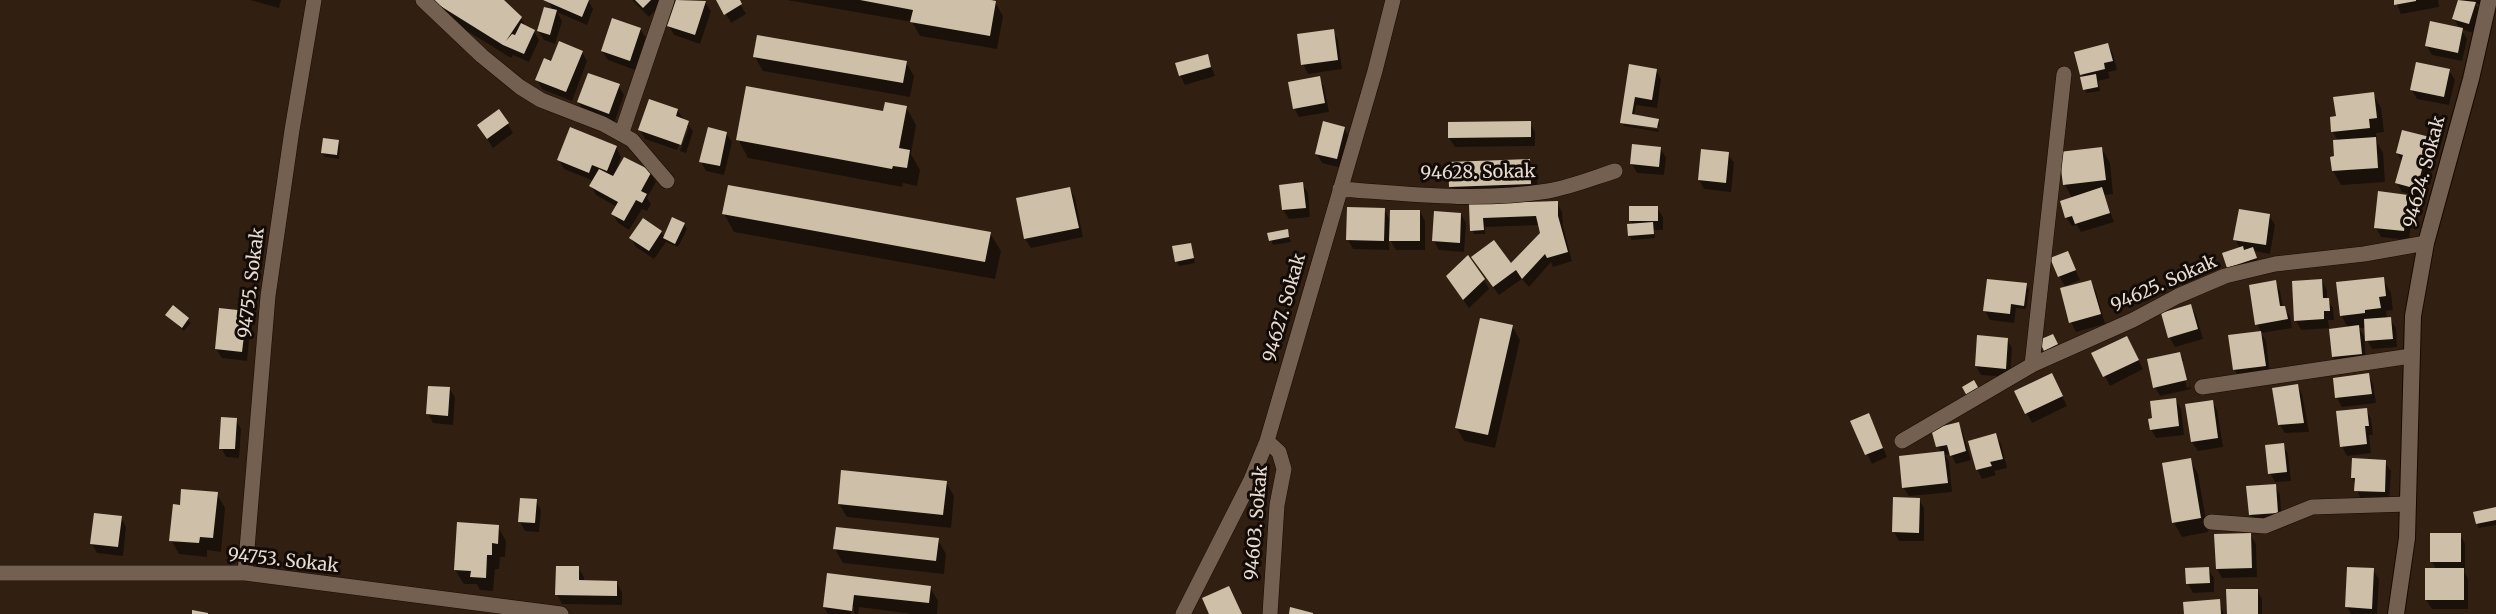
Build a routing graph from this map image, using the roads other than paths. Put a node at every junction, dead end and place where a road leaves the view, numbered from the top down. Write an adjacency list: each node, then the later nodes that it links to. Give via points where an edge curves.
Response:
1 (314, 0): 20 (street, 94755. Sokak, via 268,296)
2 (423, 0): 7 (street, via 520,87 560,108)
3 (668, 0): 7 (street)
4 (1393, 0): 10 (street, 94627. Sokak)
5 (2489, 0): 11 (street, 94624. Sokak)
6 (2064, 74): 13 (street)
7 (622, 132): 9 (street)
8 (1615, 171): 10 (street, 94628. Sokak, via 1567,187 1522,194 1430,196)
9 (667, 181)
10 (1340, 189): 15 (street, 94627. Sokak)
11 (2426, 243): 12 (street, 94624. Sokak, via 2413,316); 13 (street, 94625. Sokak, via 2275,264 2225,276)
12 (2411, 356): 14 (street); 17 (street, 94624. Sokak)
13 (2032, 365): 16 (street, 94625. Sokak)
14 (2202, 387)
15 (1267, 441): 22 (street, 94627. Sokak); 23 (street, 94603. Sokak, via 1279,452 1284,469 1277,505)
16 (1902, 441)
17 (2408, 504): 18 (street, via 2312,507 2265,526); 24 (street, 94624. Sokak)
18 (2211, 522)
19 (0, 573): 20 (street, 94753. Sokak)
20 (245, 573): 21 (street, 94753. Sokak)
21 (561, 614)
22 (1184, 614)
23 (1270, 614)
24 (2396, 614)

